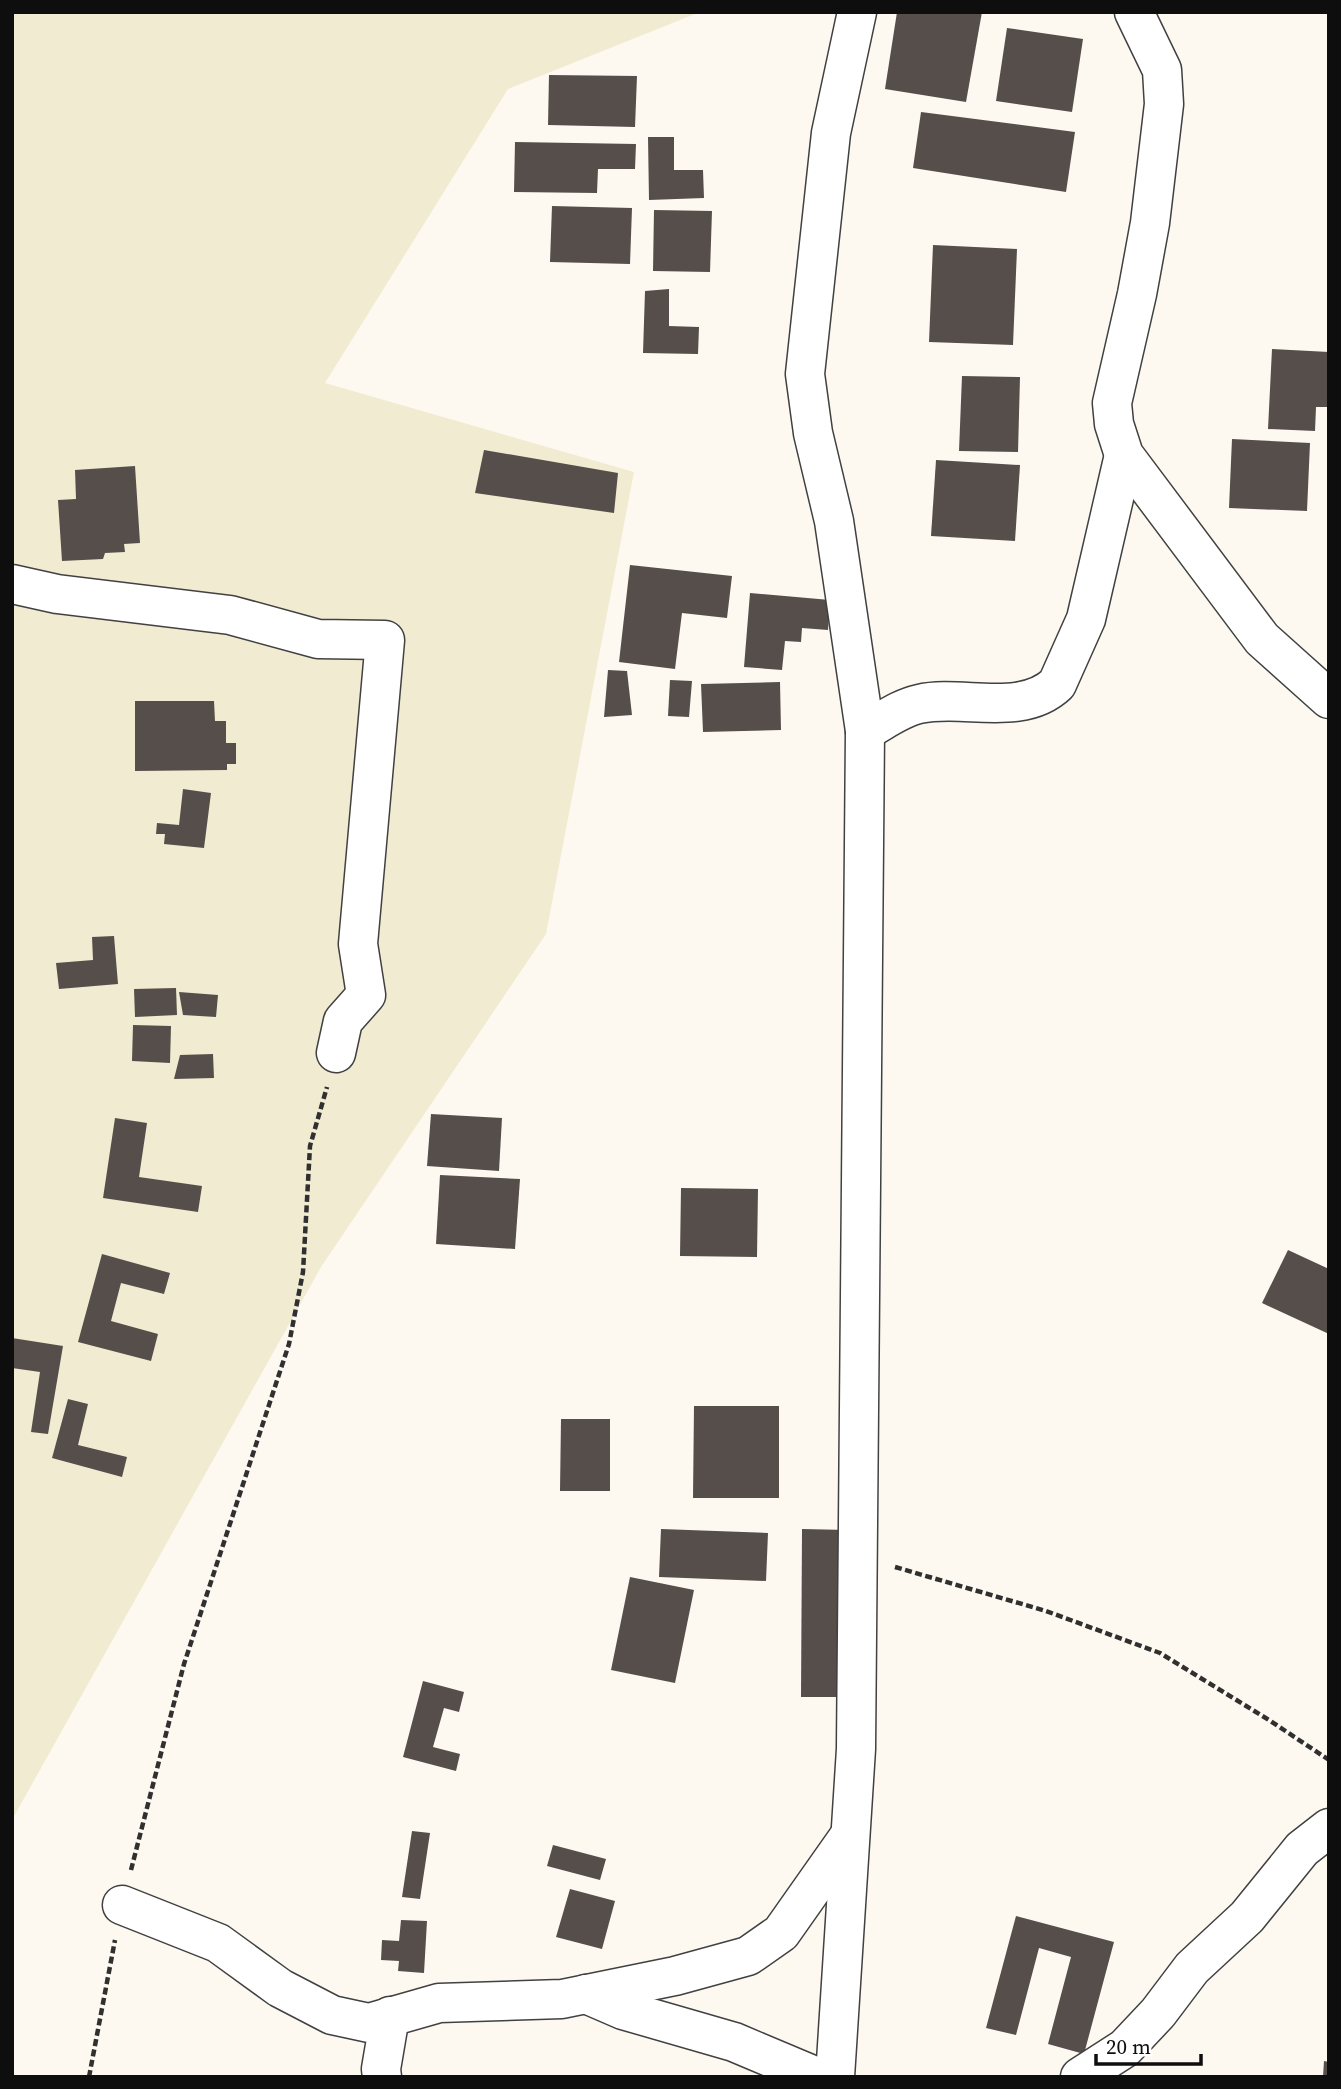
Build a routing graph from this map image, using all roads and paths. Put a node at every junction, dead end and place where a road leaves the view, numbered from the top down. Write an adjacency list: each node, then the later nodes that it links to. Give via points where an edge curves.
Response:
1 (857, 12): 6 (street, via 831,133 805,373 813,433 834,521)
2 (1134, 12): 3 (street, via 1163,70 1164,104 1146,247 1112,403)
3 (1124, 455): 5 (street, via 1262,639); 6 (street, via 1086,619 1057,684 1023,702 922,703)
4 (12, 584): 7 (street, via 57,594 230,615 318,639 385,640 358,944 366,995 343,1021)
5 (1329, 699)
6 (865, 731): 8 (street)
7 (336, 1053): 12 (path, via 310,1146 303,1272 289,1344 184,1664)
8 (857, 1556): 9 (path, via 1045,1611 1160,1653); 11 (street, via 856,1749)
9 (1329, 1760)
10 (1329, 1828): 19 (street, via 1302,1850 1247,1917 1192,1968 1125,2048)
11 (850, 1835): 13 (street, via 781,1933 748,1956); 18 (street)
12 (122, 1905): 14 (street, via 218,1943 280,1988 332,2015 369,2022); 15 (path)
13 (586, 1994): 14 (street, via 562,1999 439,2003); 17 (street, via 623,2010 734,2042)
14 (390, 2016): 16 (street)
15 (89, 2077)
16 (382, 2077)
17 (817, 2077)
18 (835, 2077)
19 (1080, 2077)

